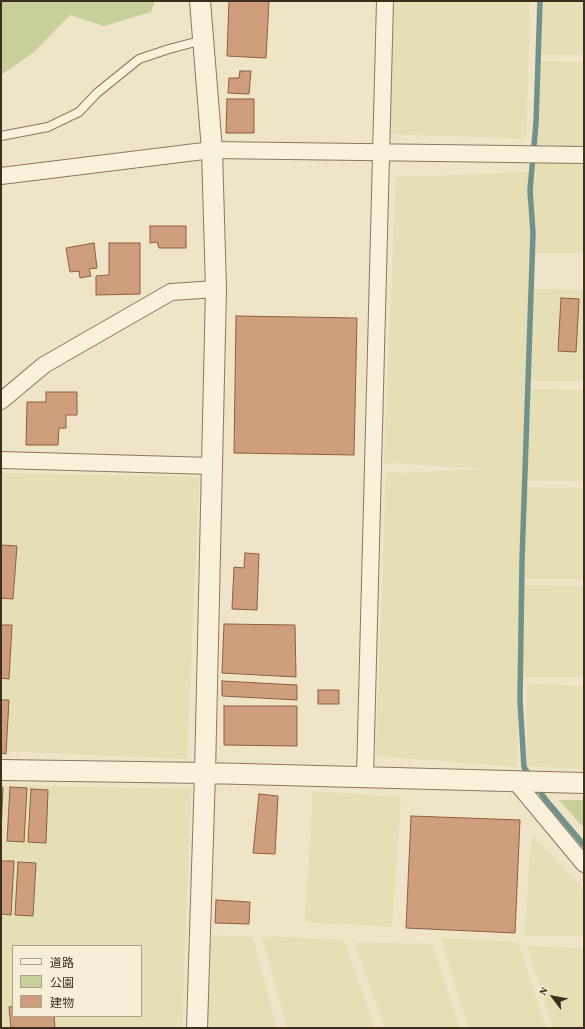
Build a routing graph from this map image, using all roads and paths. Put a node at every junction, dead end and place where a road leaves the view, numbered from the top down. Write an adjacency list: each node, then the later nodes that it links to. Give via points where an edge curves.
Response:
1 (200, 1): 3 (street)
2 (385, 1): 6 (street)
3 (204, 40): 4 (lane, via 139,59 97,93 79,112 48,127); 5 (street)
4 (1, 136)
5 (212, 150): 6 (street); 8 (street); 9 (street)
6 (381, 152): 7 (street); 15 (street)
7 (584, 155)
8 (1, 176)
9 (216, 289): 10 (street, via 171,292 44,365); 12 (street)
10 (1, 401)
11 (1, 460): 12 (street)
12 (212, 466): 14 (street)
13 (1, 770): 14 (street)
14 (205, 773): 15 (street); 19 (street)
15 (365, 776): 16 (street)
16 (515, 781): 17 (street); 18 (street)
17 (584, 783)
18 (584, 864)
19 (197, 1028)

